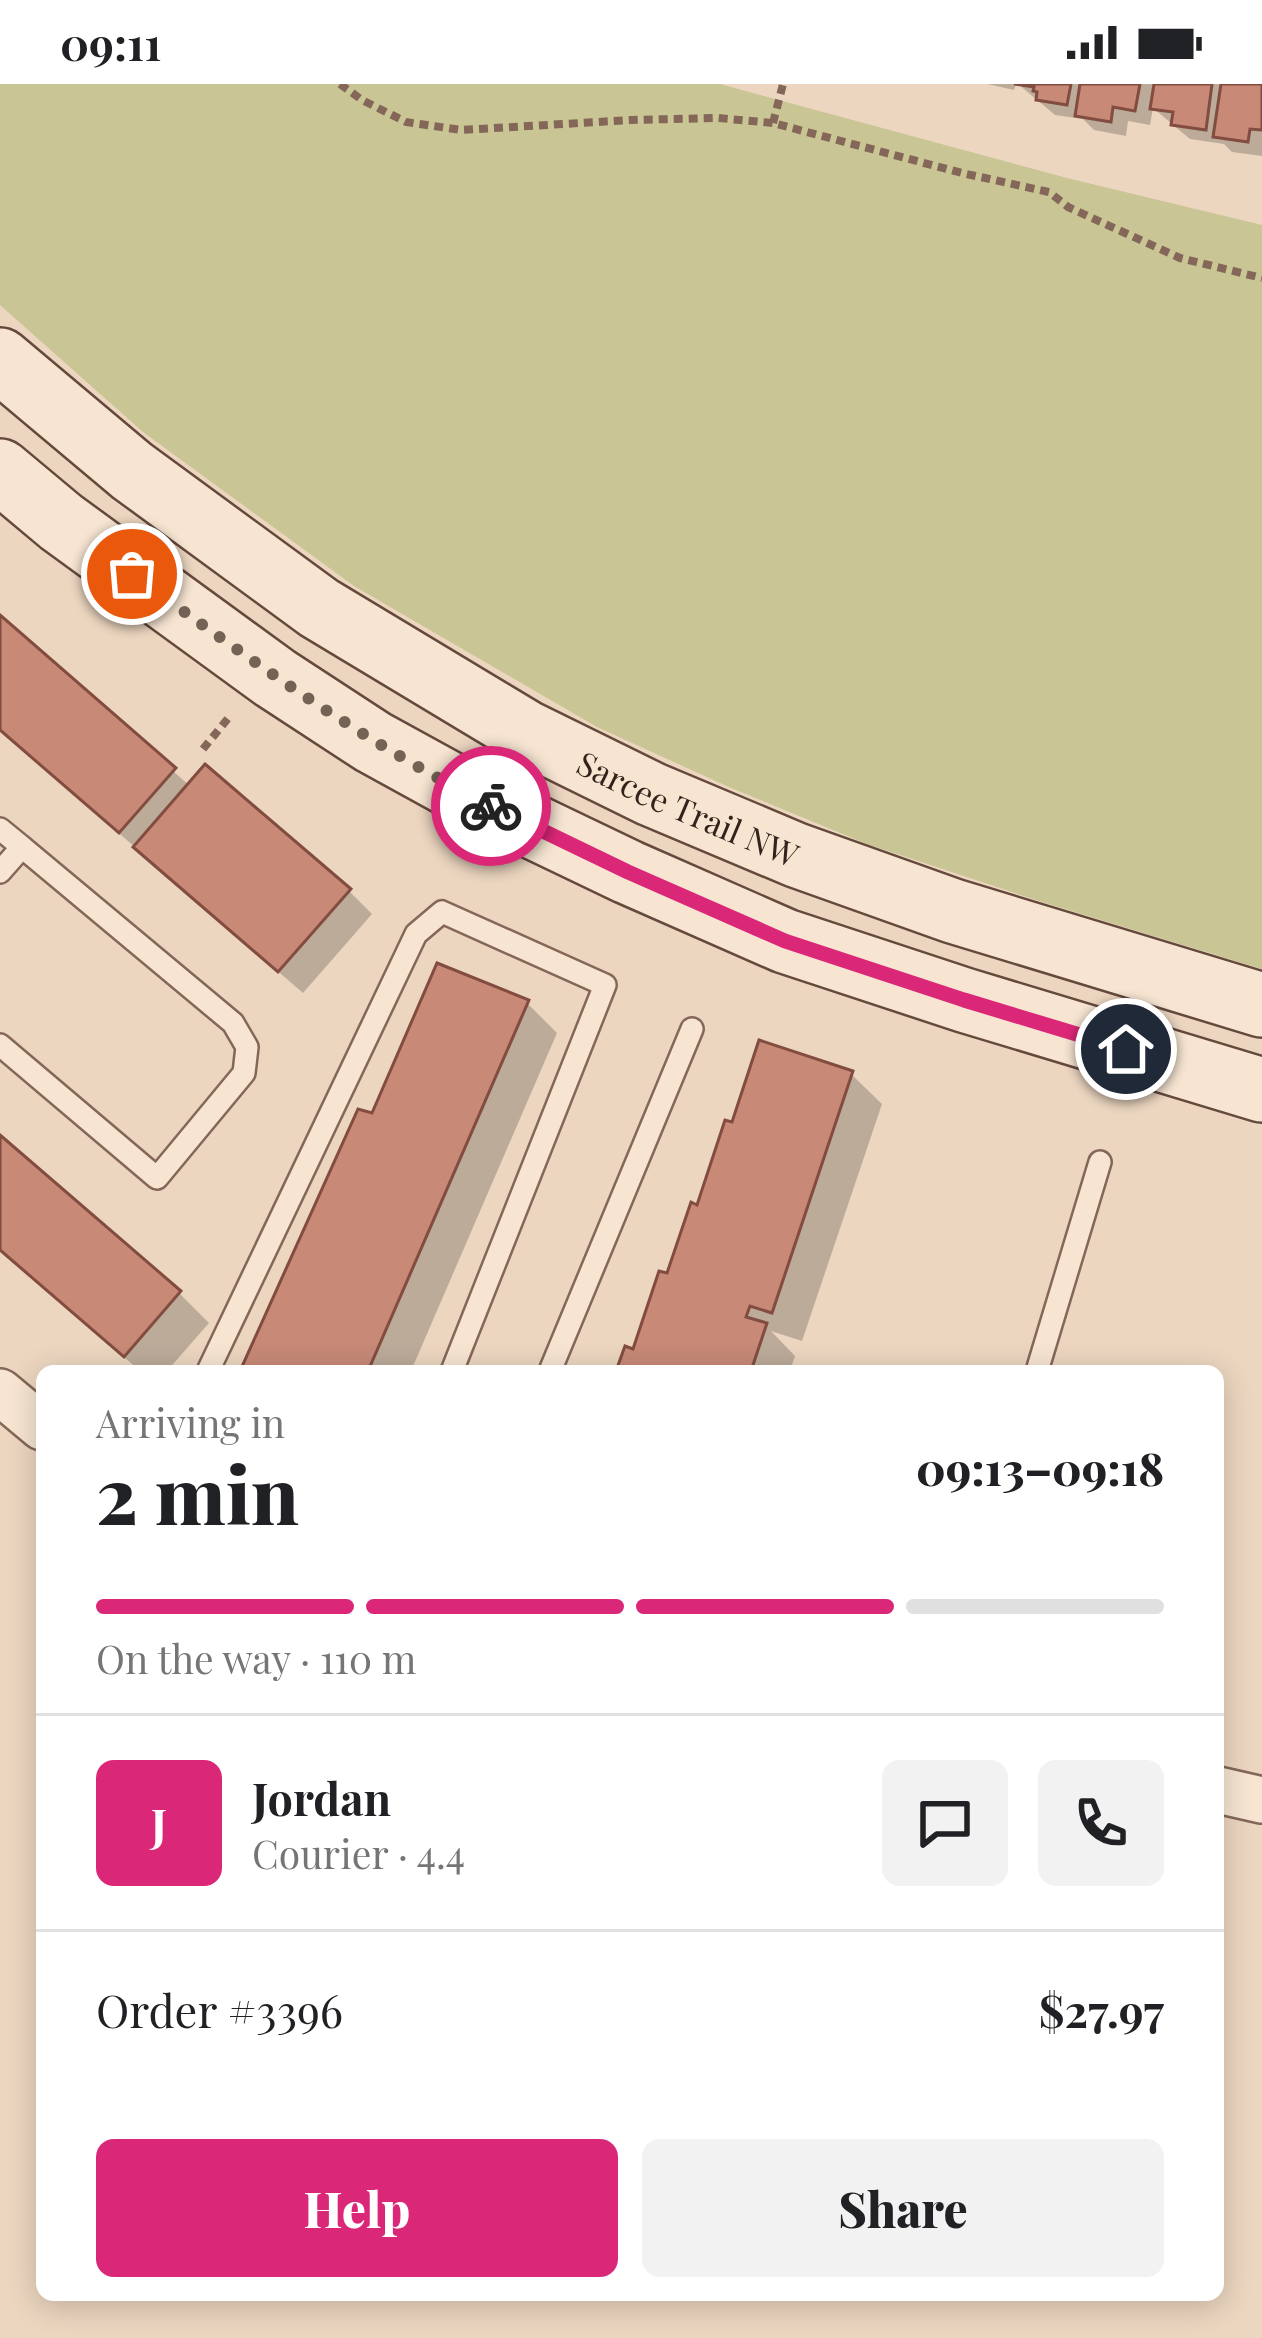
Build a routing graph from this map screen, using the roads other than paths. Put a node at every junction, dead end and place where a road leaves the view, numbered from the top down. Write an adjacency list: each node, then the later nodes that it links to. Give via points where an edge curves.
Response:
1 (0, 360): 8 (main road, Sarcee Trail NW, via 132,471 319,608 525,732 796,855)
2 (0, 470): 4 (main road)
3 (0, 513): 4 (street)
4 (61, 522): 11 (main road, via 374,742 628,872 785,941)
5 (0, 829): 6 (lane)
6 (22, 847): 7 (lane); 10 (lane, via 233,1023 248,1047 244,1073 157,1178)
7 (0, 872)
8 (1262, 1005)
9 (692, 1029): 15 (lane)
10 (0, 1045)
11 (1262, 1090)
12 (1100, 1162): 16 (lane)
13 (211, 1365): 14 (lane, via 416,934 442,911 605,985)
14 (454, 1365)
15 (552, 1365)
16 (1039, 1365)
17 (0, 1392): 18 (street)
18 (36, 1422)
19 (1224, 1791): 20 (street)
20 (1262, 1800)

